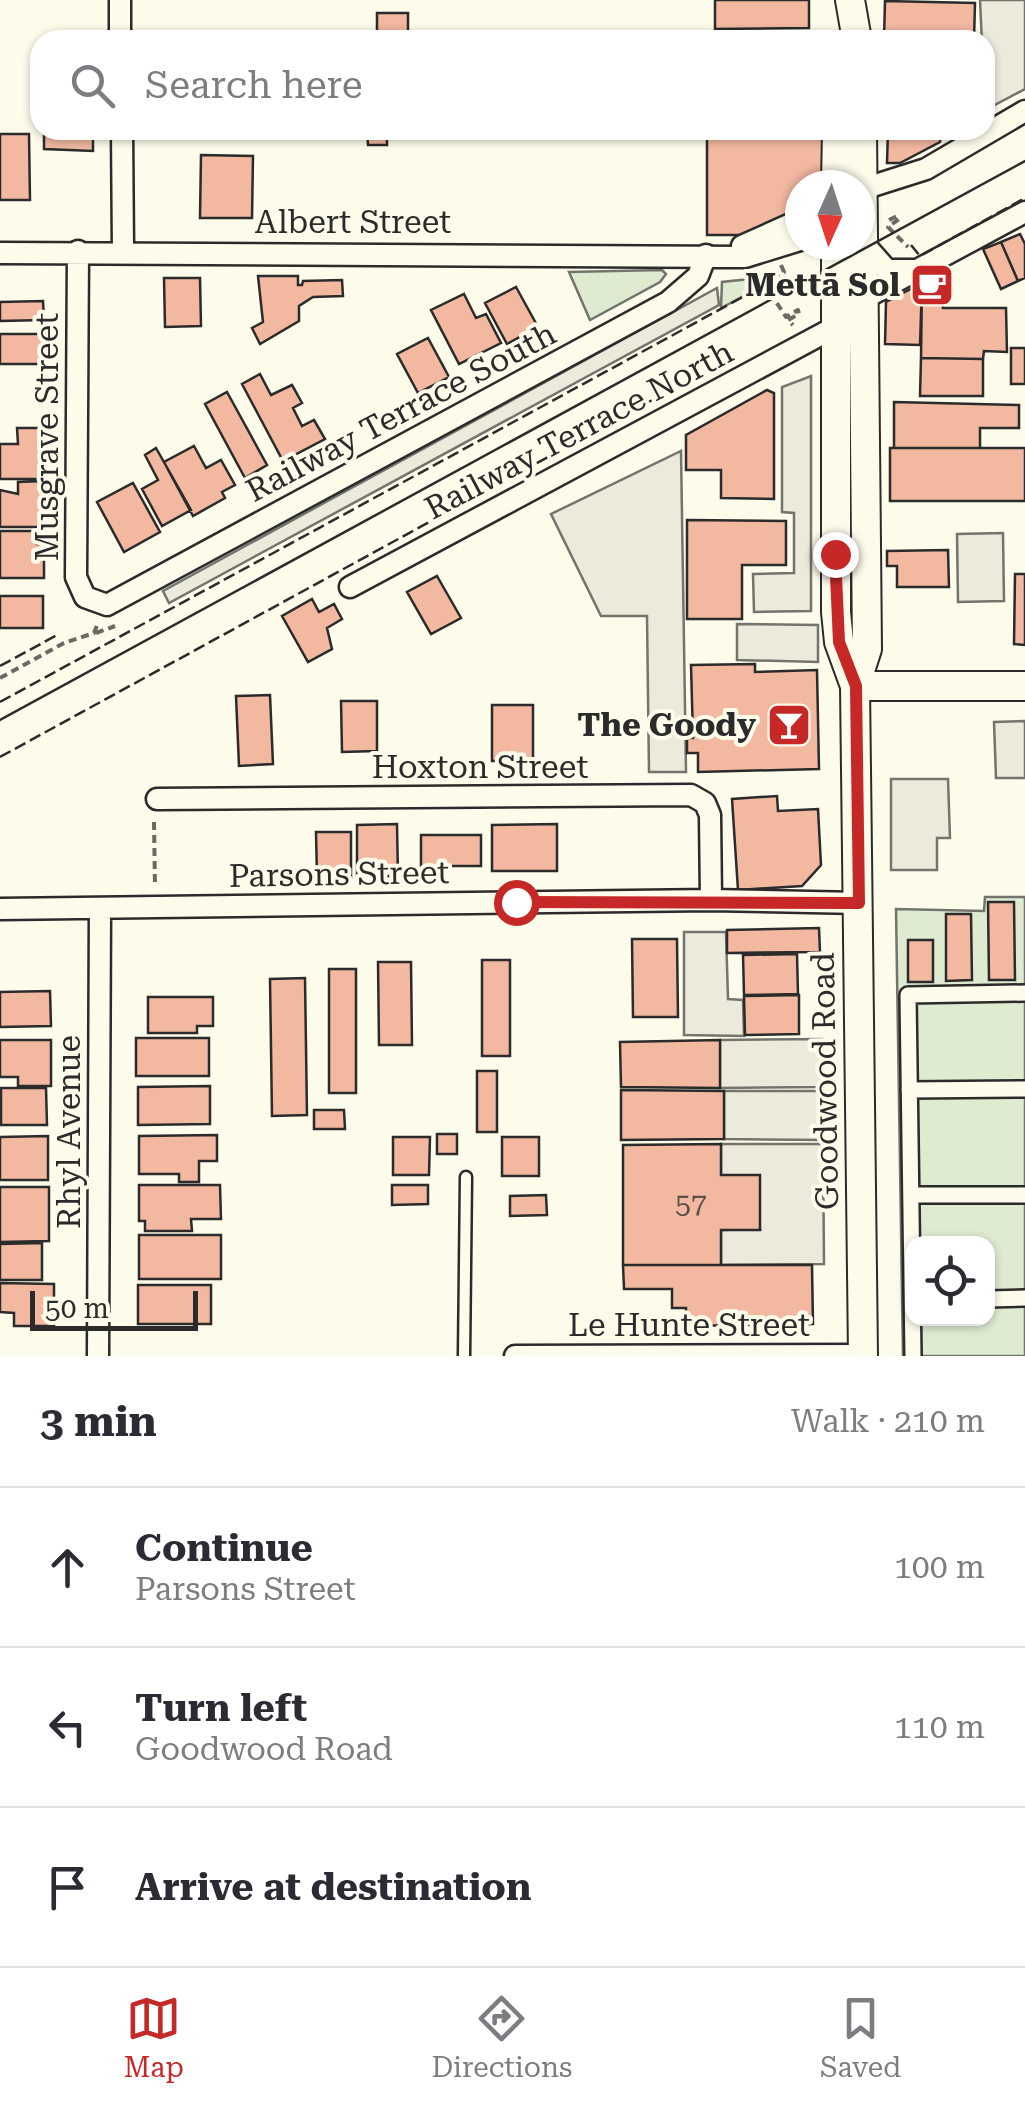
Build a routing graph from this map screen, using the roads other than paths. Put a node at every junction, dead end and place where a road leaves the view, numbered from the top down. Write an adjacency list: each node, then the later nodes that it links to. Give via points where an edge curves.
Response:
1 (120, 0): 3 (street)
2 (848, 0): 4 (main road); 5 (main road)
3 (120, 30)
4 (843, 30)
5 (854, 30)
6 (1025, 111): 7 (street)
7 (995, 129)
8 (122, 140): 19 (street)
9 (838, 140): 12 (main road, Goodwood Road)
10 (860, 140): 13 (main road, Goodwood Road)
11 (976, 140): 14 (street, via 926,169)
12 (845, 170)
13 (853, 170)
14 (875, 181)
15 (1025, 212): 25 (street)
16 (785, 228): 21 (street, Albert Street, via 756,243)
17 (785, 245): 21 (street, Albert Street, via 753,257)
18 (78, 251): 19 (street, Albert Street); 20 (street, Albert Street); 29 (street, Musgrave Street, via 76,577 85,596)
19 (123, 251): 21 (street, Albert Street)
20 (0, 253)
21 (706, 254): 29 (street, Railway Terrace South, via 698,276 668,302)
22 (840, 260): 27 (main road, Goodwood Road)
23 (847, 260): 26 (main road, Goodwood Road)
24 (868, 260): 25 (street, via 887,270)
25 (910, 260): 26 (street)
26 (865, 298): 30 (main road, Goodwood Road, via 866,649)
27 (837, 326): 28 (street, Railway Terrace North); 30 (main road, Goodwood Road, via 836,612)
28 (350, 587)
29 (106, 606)
30 (856, 686): 31 (main road); 34 (main road, Goodwood Road)
31 (1025, 686)
32 (156, 799): 33 (street, Hoxton Street, via 691,795 710,815)
33 (711, 900): 34 (street, Parsons Street); 35 (street, Parsons Street)
34 (859, 903): 49 (main road, Goodwood Road)
35 (100, 908): 36 (street, Parsons Street); 50 (street, Rhyl Avenue)
36 (0, 910)
37 (1025, 993): 39 (street, via 908,995)
38 (1025, 1089): 39 (street)
39 (910, 1090): 42 (street)
40 (466, 1176): 51 (lane)
41 (1025, 1194): 42 (street)
42 (911, 1196): 43 (street)
43 (911, 1236)
44 (1025, 1298): 45 (street)
45 (995, 1299)
46 (912, 1326): 53 (street)
47 (628, 1355): 48 (street, Le Hunte Street); 52 (street, Le Hunte Street)
48 (747, 1355): 49 (street, Le Hunte Street)
49 (864, 1355)
50 (98, 1356)
51 (464, 1356)
52 (515, 1356)
53 (913, 1356)

